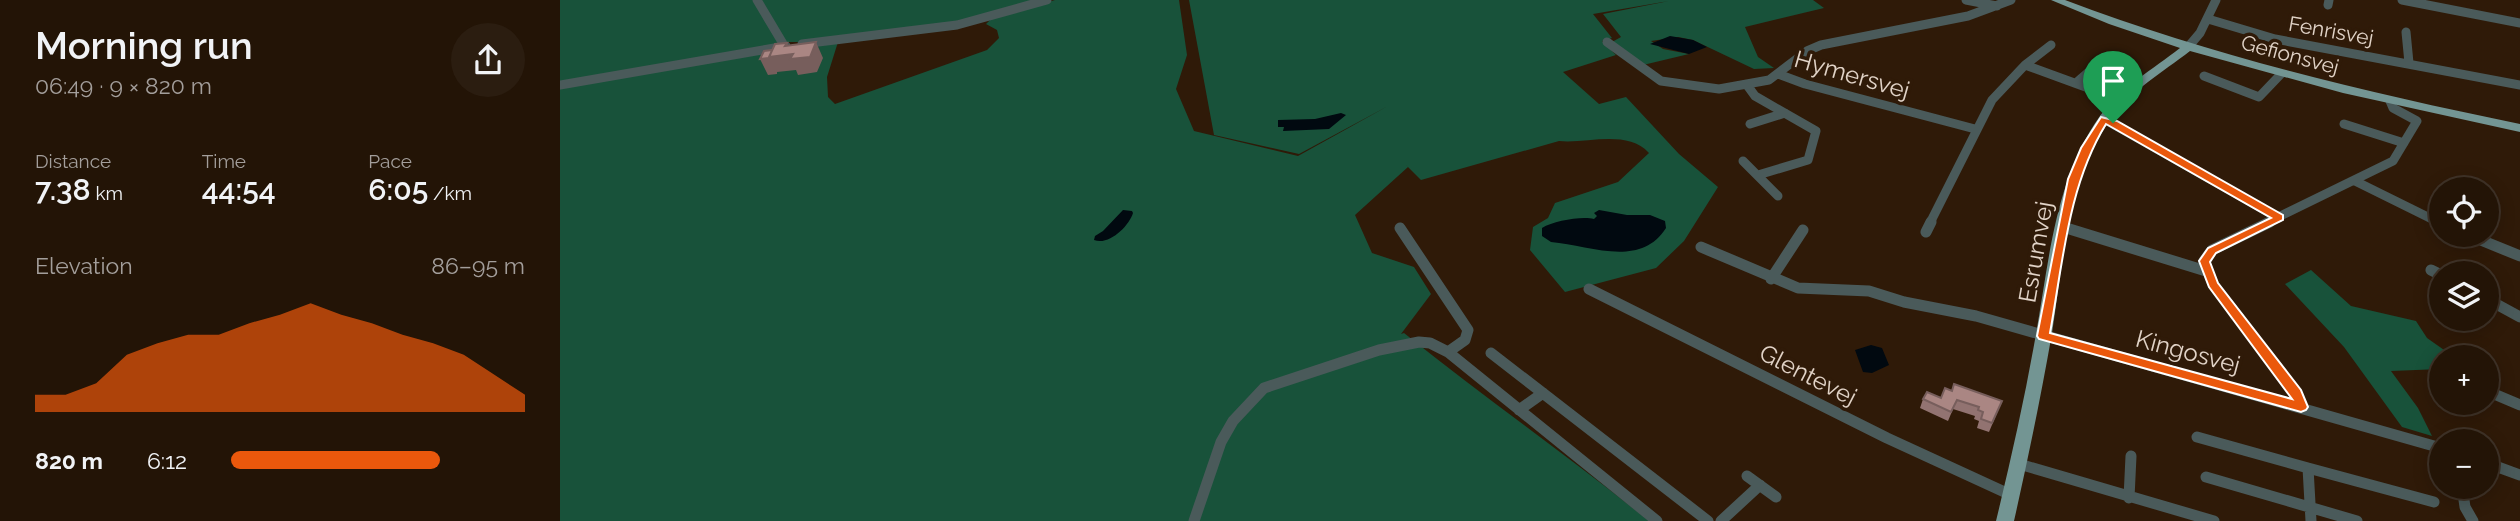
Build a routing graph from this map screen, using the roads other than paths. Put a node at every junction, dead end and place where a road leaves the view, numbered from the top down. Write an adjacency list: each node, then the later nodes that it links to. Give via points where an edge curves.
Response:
1 (757, 0): 17 (street)
2 (1047, 0): 17 (street, via 957,25)
3 (1966, 0): 9 (street)
4 (2011, 0): 9 (street)
5 (2056, 0): 16 (main road, Gefionsvej)
6 (2216, 0): 11 (street, Esrumvej)
7 (2402, 0): 10 (street)
8 (2449, 0): 10 (street)
9 (1997, 6): 21 (street, via 1814,47)
10 (2451, 10): 12 (street)
11 (2208, 19): 16 (street, Esrumvej); 18 (street, Fenrisvej, via 2275,39)
12 (2520, 23)
13 (2406, 32): 18 (street, Fenrisvej)
14 (1607, 42): 25 (street, Hymersvej, via 1661,81 1719,89)
15 (2051, 45): 20 (street)
16 (2189, 46): 22 (main road, Gefionsvej); 28 (main road, Esrumvej)
17 (785, 47): 27 (street)
18 (2409, 63): 26 (street, Fenrisvej)
19 (2098, 64): 24 (street)
20 (2025, 65): 24 (street); 35 (street, via 1992,100)
21 (1778, 74): 25 (street, Hymersvej); 35 (street, Hymersvej)
22 (2281, 74): 23 (street, via 2259,97); 29 (main road, Gefionsvej)
23 (2204, 76)
24 (2076, 83): 28 (street)
25 (1748, 85): 30 (street, via 1755,96)
26 (2520, 85)
27 (560, 86)
28 (2121, 100): 31 (main road, Esrumvej)
29 (2390, 102): 34 (main road, Gefionsvej); 36 (street, via 2417,121)
30 (1785, 113): 32 (street); 38 (street, via 1816,131 1808,160)
31 (2104, 119): 41 (street); 43 (main road, Esrumvej, via 2076,172)
32 (1750, 124)
33 (2344, 124): 36 (street)
34 (2520, 128)
35 (1975, 129): 46 (street)
36 (2404, 143): 39 (street, via 2393,161)
37 (1743, 161): 38 (street)
38 (1758, 176): 40 (street)
39 (2355, 181): 41 (street); 42 (street)
40 (1778, 195)
41 (2279, 218): 50 (street, via 2212,250 2204,261)
42 (2429, 218)
43 (2063, 227): 50 (street); 55 (main road, Esrumvej)
44 (1400, 228): 56 (street, via 1468,330 1465,340)
45 (1803, 230): 51 (street)
46 (1926, 232)
47 (1701, 247): 51 (street, Kingosvej)
48 (2498, 247): 49 (street)
49 (2520, 256)
50 (2206, 271): 61 (street, via 2296,393)
51 (1771, 279): 55 (street, Kingosvej, via 1806,289 1869,291)
52 (1589, 289): 73 (street, Glentevej)
53 (2499, 306): 54 (street)
54 (2520, 317)
55 (2044, 336): 61 (street, Kingosvej); 66 (main road, Esrumvej)
56 (1448, 352): 62 (street); 79 (street, via 1419,342 1379,350 1264,388 1233,421 1221,442)
57 (1491, 352): 58 (street)
58 (1543, 393): 62 (street); 81 (street)
59 (2499, 396): 60 (street)
60 (2520, 405)
61 (2301, 407): 64 (street, Kingosvej)
62 (1519, 410): 80 (street)
63 (2197, 437): 68 (street)
64 (2429, 444)
65 (2132, 456): 75 (street)
66 (2019, 464): 73 (main road, Esrumvej); 75 (street)
67 (2499, 467): 69 (street)
68 (2308, 468): 77 (street); 78 (street)
69 (2520, 475)
70 (1747, 477): 72 (street)
71 (2206, 477): 78 (street)
72 (1760, 485): 74 (street); 82 (street)
73 (2011, 495): 83 (main road, Esrumvej)
74 (1776, 497)
75 (2129, 498): 84 (street)
76 (2464, 499): 86 (street)
77 (2434, 502)
78 (2311, 514): 85 (street)
79 (1194, 521)
80 (1657, 521)
81 (1708, 521)
82 (1721, 521)
83 (2005, 521)
84 (2214, 521)
85 (2357, 521)
86 (2473, 521)

